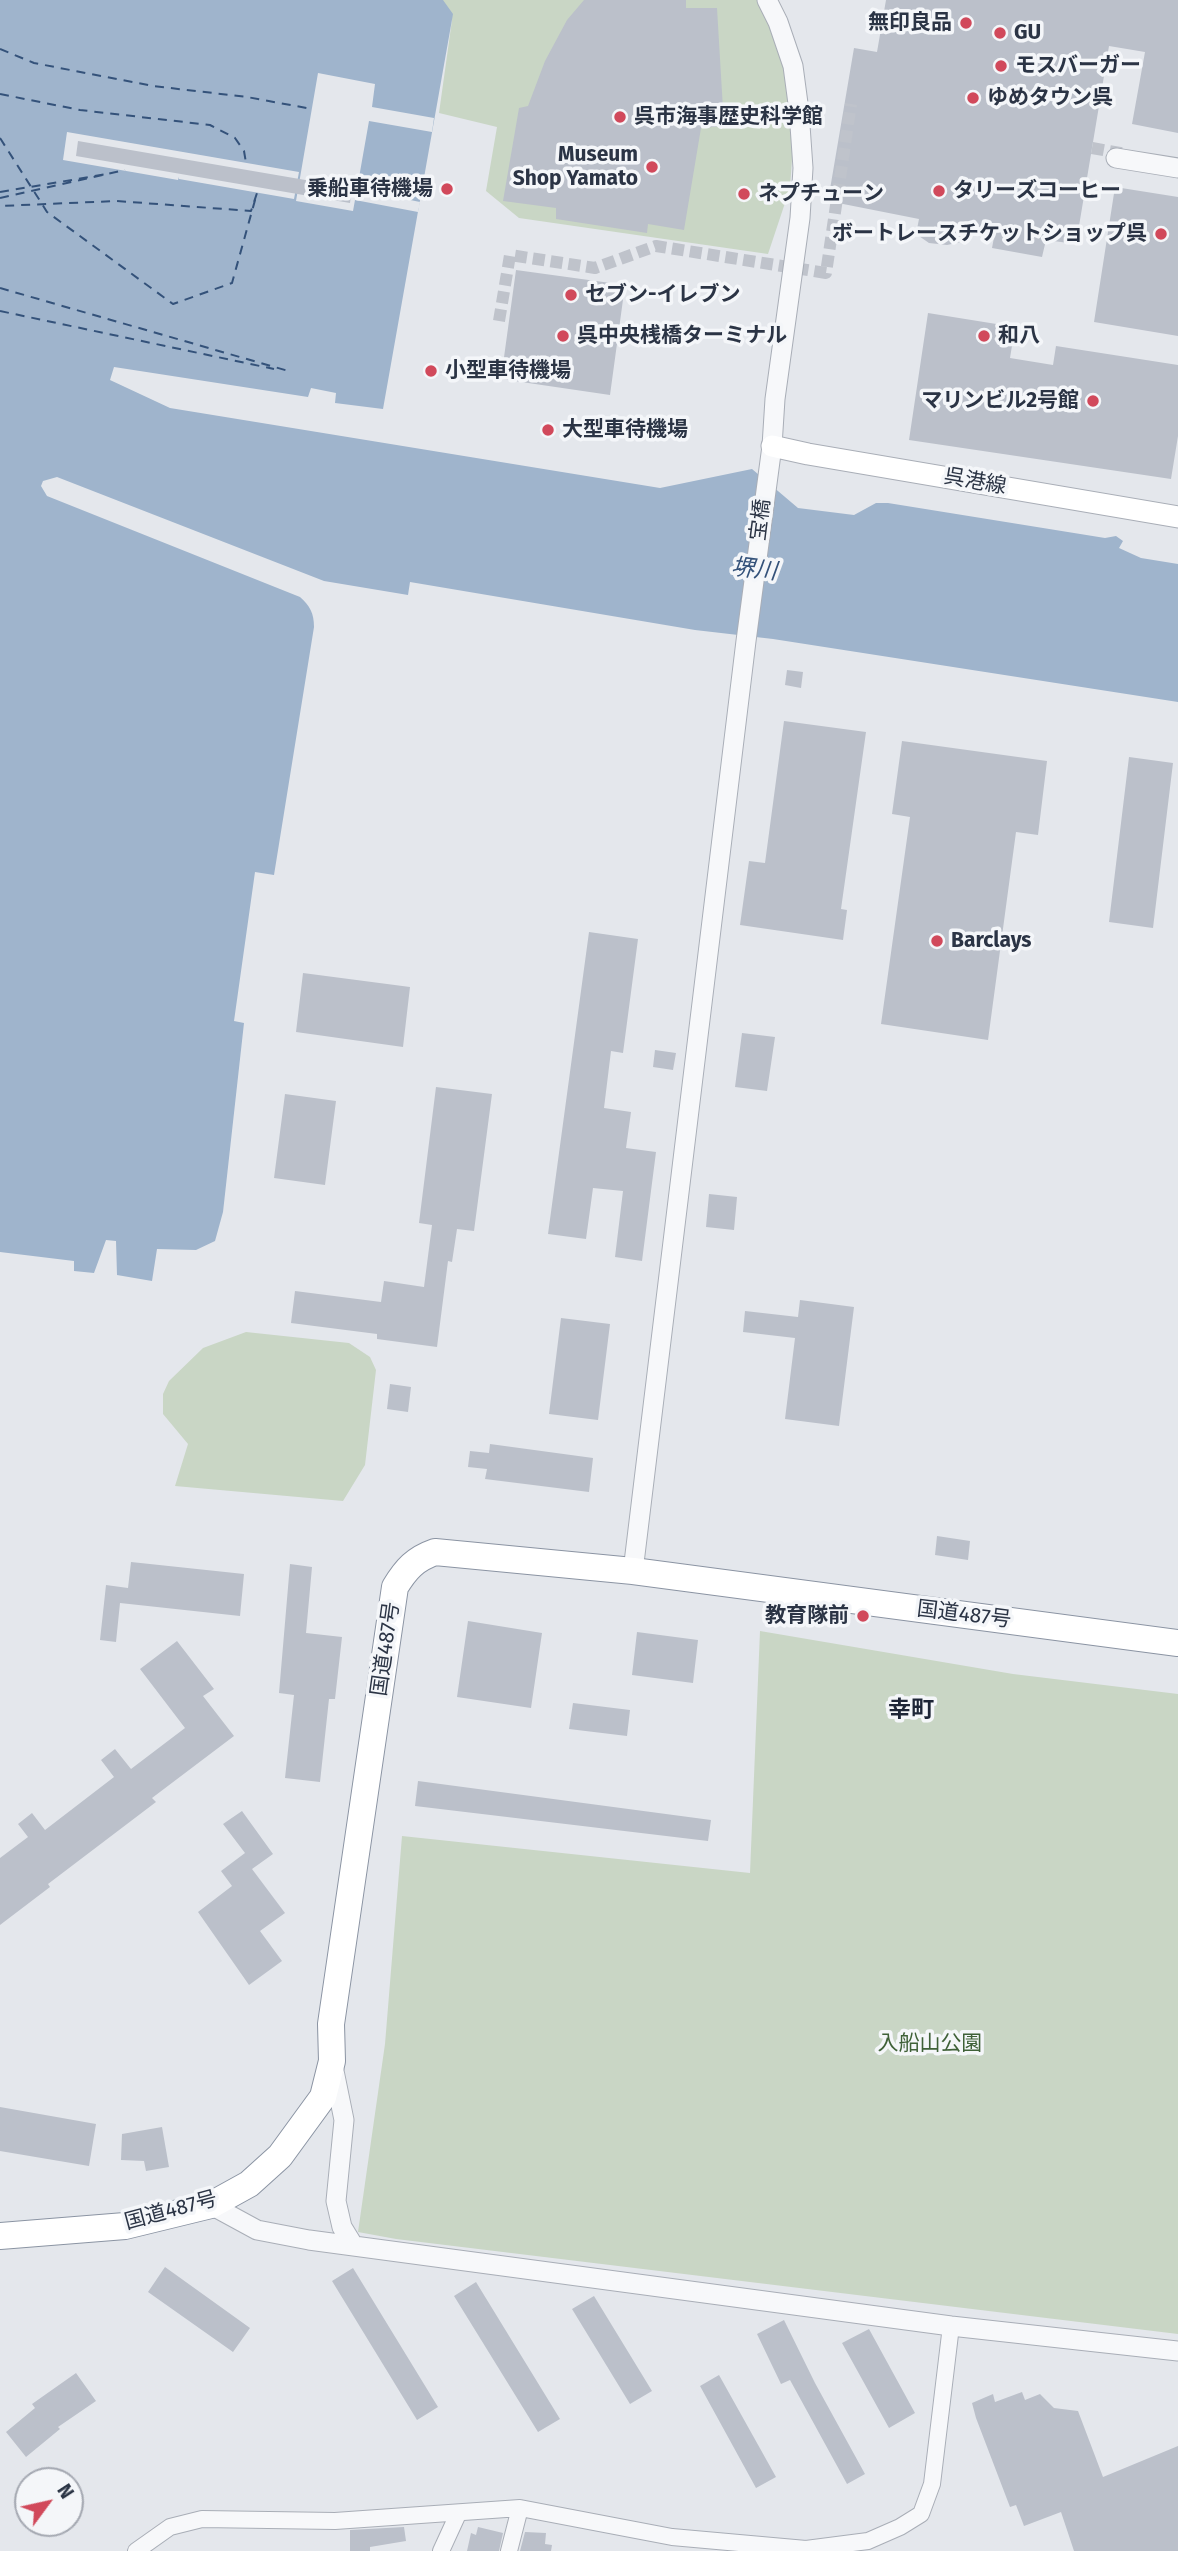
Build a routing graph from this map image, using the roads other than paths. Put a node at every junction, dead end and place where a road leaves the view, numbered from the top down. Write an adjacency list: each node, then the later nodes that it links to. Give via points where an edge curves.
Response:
1 (767, 0): 4 (street, 宝橋, via 793,66 803,168)
2 (1116, 158): 3 (street)
3 (1178, 169)
4 (772, 446): 5 (main road, 呉港線); 6 (street, 宝橋)
5 (1178, 517)
6 (634, 1571): 7 (highway, 国道487号); 8 (highway, 国道487号, via 435,1552 407,1567 395,1587 331,2024)
7 (1178, 1643)
8 (332, 2061): 9 (highway, 国道487号, via 323,2097 280,2156 248,2184); 11 (street, via 344,2120 336,2201 342,2227)
9 (211, 2205): 10 (highway, 国道487号, via 125,2226); 11 (street, via 257,2230)
10 (0, 2236)
11 (353, 2245): 12 (street)
12 (951, 2326): 13 (street); 14 (street, via 933,2484 921,2514 868,2541 806,2549 672,2537)
13 (1178, 2351)
14 (520, 2508): 15 (street); 18 (street)
15 (458, 2514): 16 (street, via 335,2521 202,2519 170,2527); 17 (street)
16 (136, 2551)
17 (441, 2551)
18 (509, 2551)

